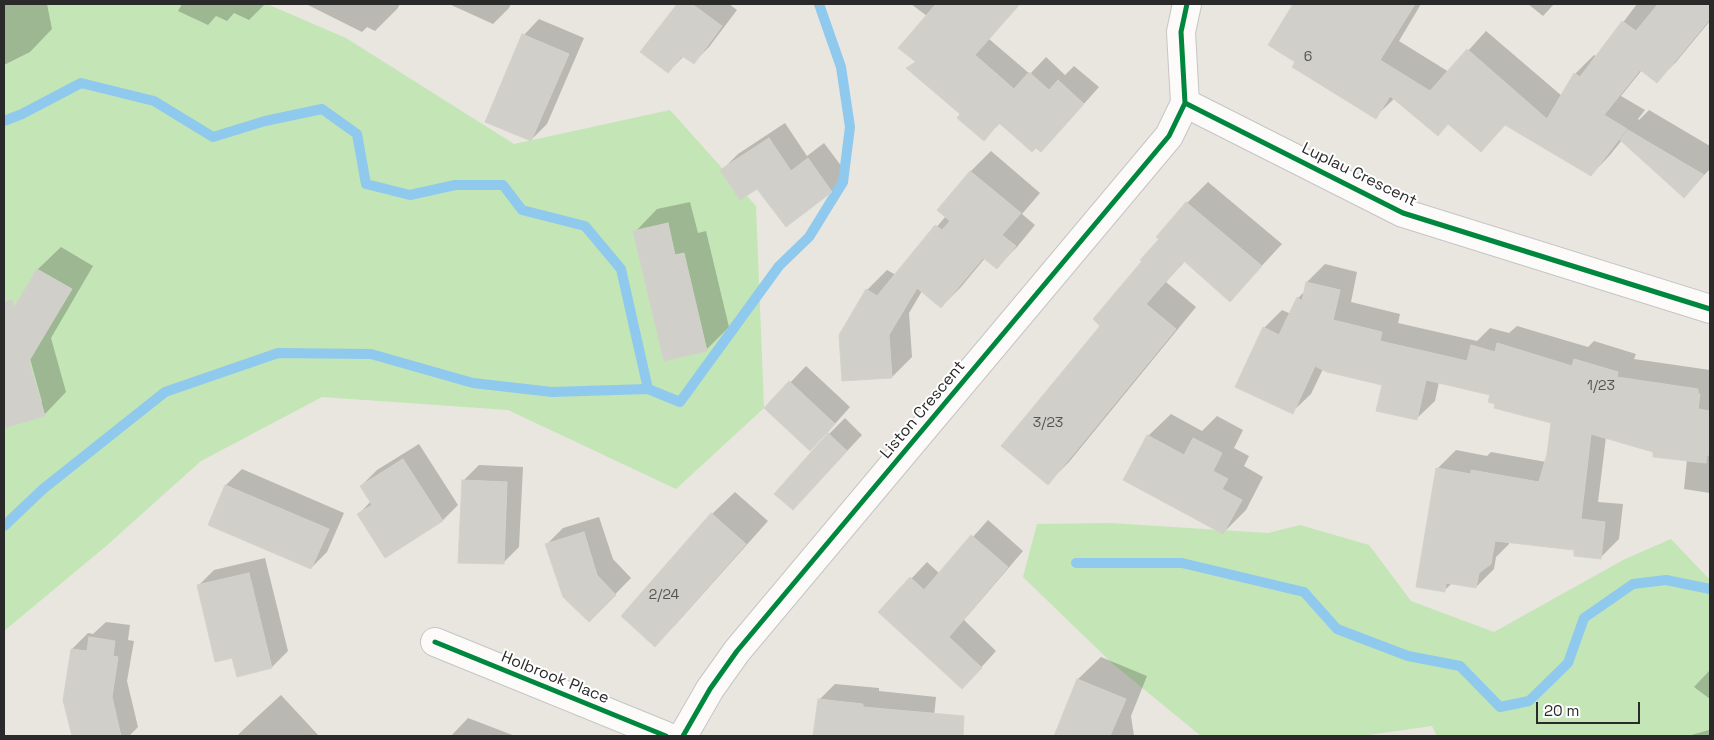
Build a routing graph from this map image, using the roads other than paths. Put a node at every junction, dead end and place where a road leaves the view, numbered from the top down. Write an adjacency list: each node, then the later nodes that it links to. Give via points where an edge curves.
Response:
1 (1187, 4): 2 (street, via 1181,32)
2 (1185, 103): 3 (street, Luplau Crescent, via 1403,213); 6 (street, Liston Crescent, via 1169,136 737,651)
3 (1710, 309)
4 (435, 642): 5 (street, Holbrook Place)
5 (666, 736)
6 (683, 736)

